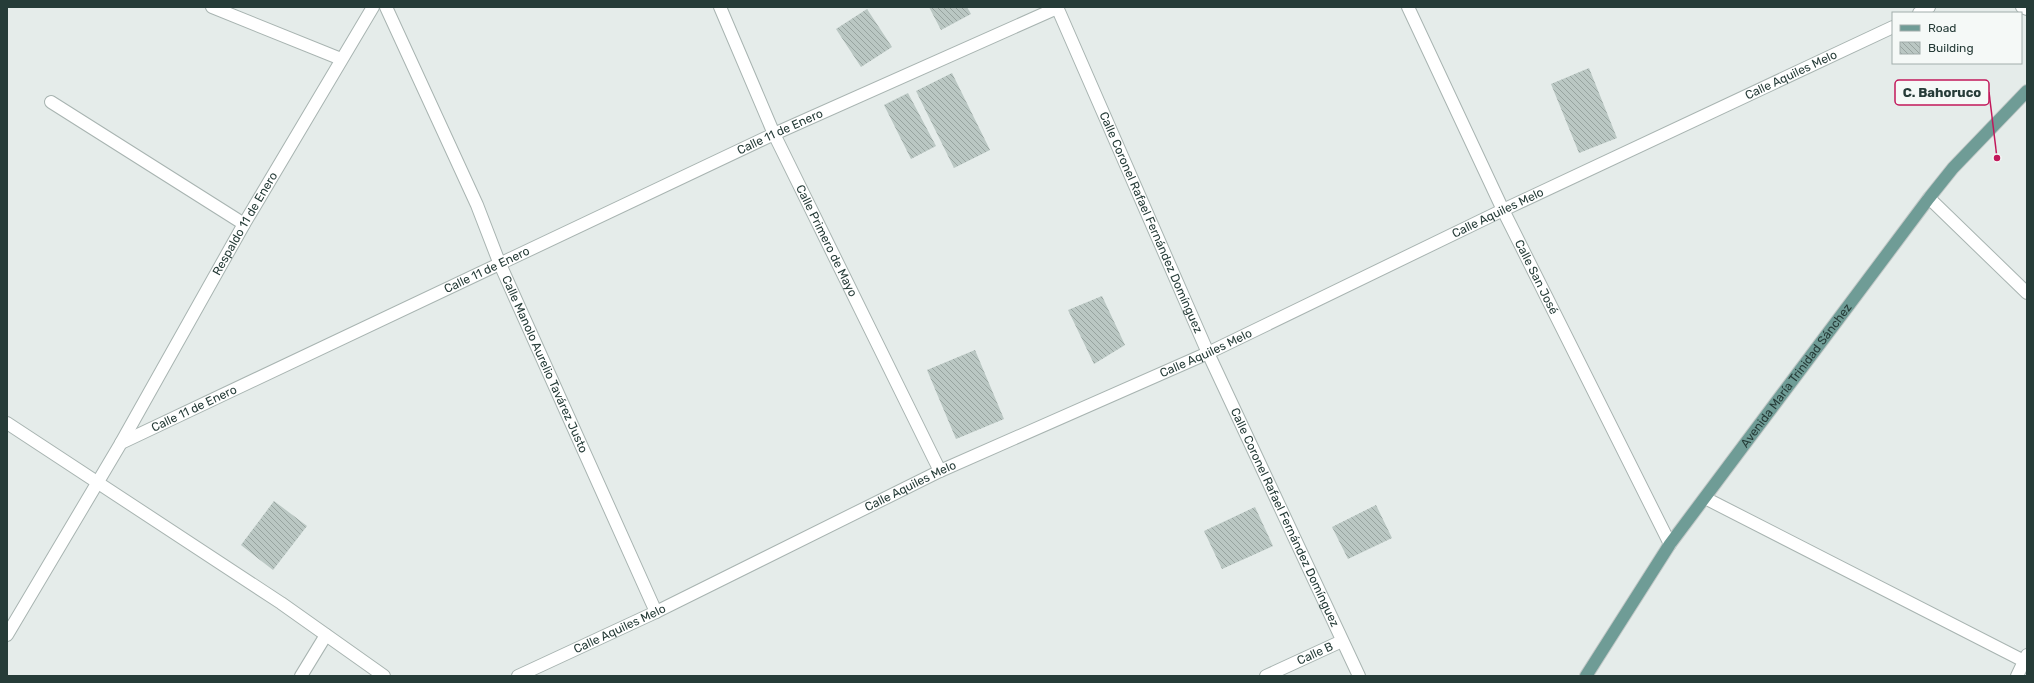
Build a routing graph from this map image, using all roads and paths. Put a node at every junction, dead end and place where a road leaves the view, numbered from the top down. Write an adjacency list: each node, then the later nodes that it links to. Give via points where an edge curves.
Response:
1 (212, 7): 10 (street)
2 (373, 7): 10 (street, Respaldo 11 de Enero)
3 (386, 7): 17 (street, Calle Manolo Aurelio Tavárez Justo, via 477,205)
4 (720, 7): 13 (street, Calle Primero de Mayo)
5 (1408, 7): 15 (street, Calle San José)
6 (2022, 7): 8 (street)
7 (1057, 8): 13 (street, Calle 11 de Enero); 19 (street, Calle Coronel Rafael Fernández Domínguez)
8 (2027, 9)
9 (1892, 27): 15 (street, Calle Aquiles Melo)
10 (341, 59): 16 (street, Respaldo 11 de Enero)
11 (2027, 92): 14 (main road, Avenida María Trinidad Sánchez, via 1954,168)
12 (51, 102): 16 (street)
13 (774, 134): 17 (street, Calle 11 de Enero); 22 (street, Calle Primero de Mayo)
14 (1929, 198): 18 (street); 24 (main road, Avenida María Trinidad Sánchez)
15 (1503, 210): 19 (street, Calle Aquiles Melo); 25 (street, Calle San José)
16 (244, 224): 21 (street, Respaldo 11 de Enero)
17 (500, 262): 21 (street, Calle 11 de Enero); 26 (street, Calle Manolo Aurelio Tavárez Justo)
18 (2027, 293)
19 (1208, 353): 22 (street, Calle Aquiles Melo); 29 (street, Calle Coronel Rafael Fernández Domínguez)
20 (7, 423): 23 (street)
21 (121, 443): 23 (street)
22 (940, 471): 26 (street, Calle Aquiles Melo)
23 (98, 483): 27 (street); 28 (street)
24 (1705, 498): 25 (main road, Avenida María Trinidad Sánchez); 30 (street)
25 (1670, 544): 36 (main road, Avenida María Trinidad Sánchez)
26 (656, 612): 33 (street, Calle Aquiles Melo)
27 (7, 635)
28 (326, 635): 31 (street); 32 (street)
29 (1342, 641): 34 (street, Calle B); 35 (street, Calle Coronel Rafael Fernández Domínguez)
30 (2026, 658): 37 (street)
31 (301, 676)
32 (384, 676)
33 (518, 676)
34 (1266, 676)
35 (1359, 676)
36 (1586, 676)
37 (2017, 676)

